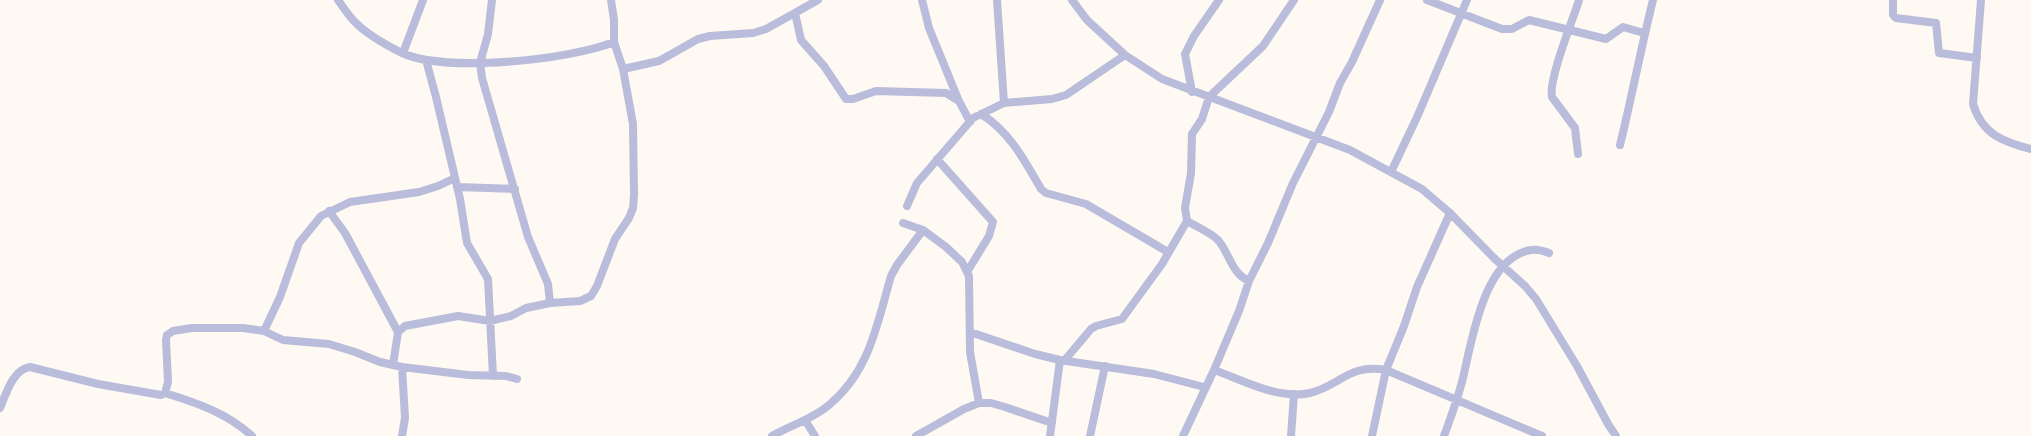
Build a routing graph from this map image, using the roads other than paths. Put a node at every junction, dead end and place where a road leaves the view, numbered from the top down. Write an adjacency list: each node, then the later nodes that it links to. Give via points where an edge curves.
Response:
1 (338, 0): 24 (street, via 354,22)
2 (423, 0): 24 (street)
3 (492, 0): 28 (street)
4 (611, 0): 23 (street)
5 (818, 0): 19 (street)
6 (922, 0): 32 (street, via 929,28)
7 (997, 0): 33 (street)
8 (1072, 0): 25 (street, via 1086,20)
9 (1219, 0): 30 (street, via 1185,54)
10 (1294, 0): 31 (street, via 1263,46)
11 (1380, 0): 36 (street)
12 (1427, 0): 20 (street)
13 (1467, 0): 20 (street)
14 (1579, 0): 21 (street)
15 (1647, 0): 18 (street)
16 (1893, 0): 26 (street, via 1896,18 1936,23 1939,53)
17 (1981, 0): 26 (street)
18 (1652, 4): 22 (street)
19 (795, 13): 29 (street, via 766,29 698,39 659,61); 32 (street, via 801,40 824,66 846,99 885,90 946,93)
20 (1463, 14): 21 (street, via 1502,29 1512,29 1529,20); 41 (street)
21 (1570, 29): 22 (street, via 1602,39 1623,27); 39 (street, via 1552,93 1575,128)
22 (1644, 32): 37 (street)
23 (614, 42): 28 (street, via 545,58); 29 (street)
24 (403, 53): 27 (street)
25 (1125, 55): 30 (street, via 1162,79); 33 (street, via 1066,95)
26 (1977, 58): 38 (street, via 1973,104 1977,116 1991,134 2010,144)
27 (426, 60): 28 (street); 42 (street)
28 (480, 63): 44 (street)
29 (623, 69): 56 (street, via 633,124 633,208 615,239 591,296 580,301)
30 (1192, 92): 31 (street)
31 (1210, 97): 36 (street); 48 (street, via 1192,134 1185,208)
32 (959, 101): 35 (street)
33 (1004, 103): 34 (street)
34 (981, 114): 35 (street); 51 (street, via 995,123 1011,141 1046,193 1086,204)
35 (970, 122): 40 (street)
36 (1316, 137): 41 (street, via 1350,150); 55 (street)
37 (1620, 145)
38 (2031, 149)
39 (1578, 154)
40 (937, 159): 45 (street, via 917,183); 54 (street, via 993,222 989,236)
41 (1391, 172): 47 (street, via 1422,189)
42 (455, 178): 43 (street); 46 (street, via 419,192 350,202)
43 (457, 187): 44 (street); 57 (street, via 469,249 488,279)
44 (515, 189): 56 (street, via 528,237 548,284)
45 (907, 206)
46 (330, 211): 58 (street, via 321,216 299,243); 59 (street)
47 (1450, 212): 53 (street); 66 (street)
48 (1187, 221): 51 (street); 55 (street, via 1213,236 1236,273)
49 (903, 223): 50 (street)
50 (923, 230): 54 (street, via 962,262); 76 (street, via 891,276 864,362 830,405)
51 (1168, 252): 61 (street, via 1122,319 1091,329)
52 (1550, 252): 53 (street, via 1533,249)
53 (1502, 266): 73 (street, via 1485,295 1477,317); 90 (street, via 1536,299)
54 (967, 272): 60 (street)
55 (1249, 281): 65 (street)
56 (550, 304): 57 (street, via 526,308)
57 (490, 321): 59 (street, via 458,316 410,324); 67 (street)
58 (264, 331): 62 (street, via 282,340 329,344); 71 (street, via 228,328 167,334 168,382)
59 (398, 332): 62 (street)
60 (970, 332): 61 (street); 74 (street, via 970,352)
61 (1062, 361): 63 (street); 77 (street)
62 (393, 365): 64 (street)
63 (1105, 366): 69 (street); 84 (street)
64 (402, 367): 67 (street); 80 (street, via 405,418)
65 (1214, 370): 69 (street); 72 (street, via 1277,392)
66 (1386, 370): 72 (street, via 1350,372 1311,392); 73 (street); 87 (street)
67 (493, 376): 68 (street)
68 (517, 379)
69 (1204, 387): 85 (street)
70 (4, 390): 71 (street, via 17,374 30,366 125,389); 75 (street)
71 (165, 393): 79 (street, via 206,406 228,417)
72 (1294, 394): 86 (street)
73 (1457, 400): 88 (street); 89 (street)
74 (979, 403): 77 (street, via 1004,406); 83 (street)
75 (0, 408)
76 (805, 420): 81 (street); 82 (street)
77 (1052, 424): 78 (street)
78 (1052, 435)
79 (252, 436)
80 (402, 436)
81 (772, 436)
82 (815, 436)
83 (916, 436)
84 (1090, 436)
85 (1182, 436)
86 (1291, 436)
87 (1372, 436)
88 (1444, 436)
89 (1542, 436)
90 (1616, 436)

